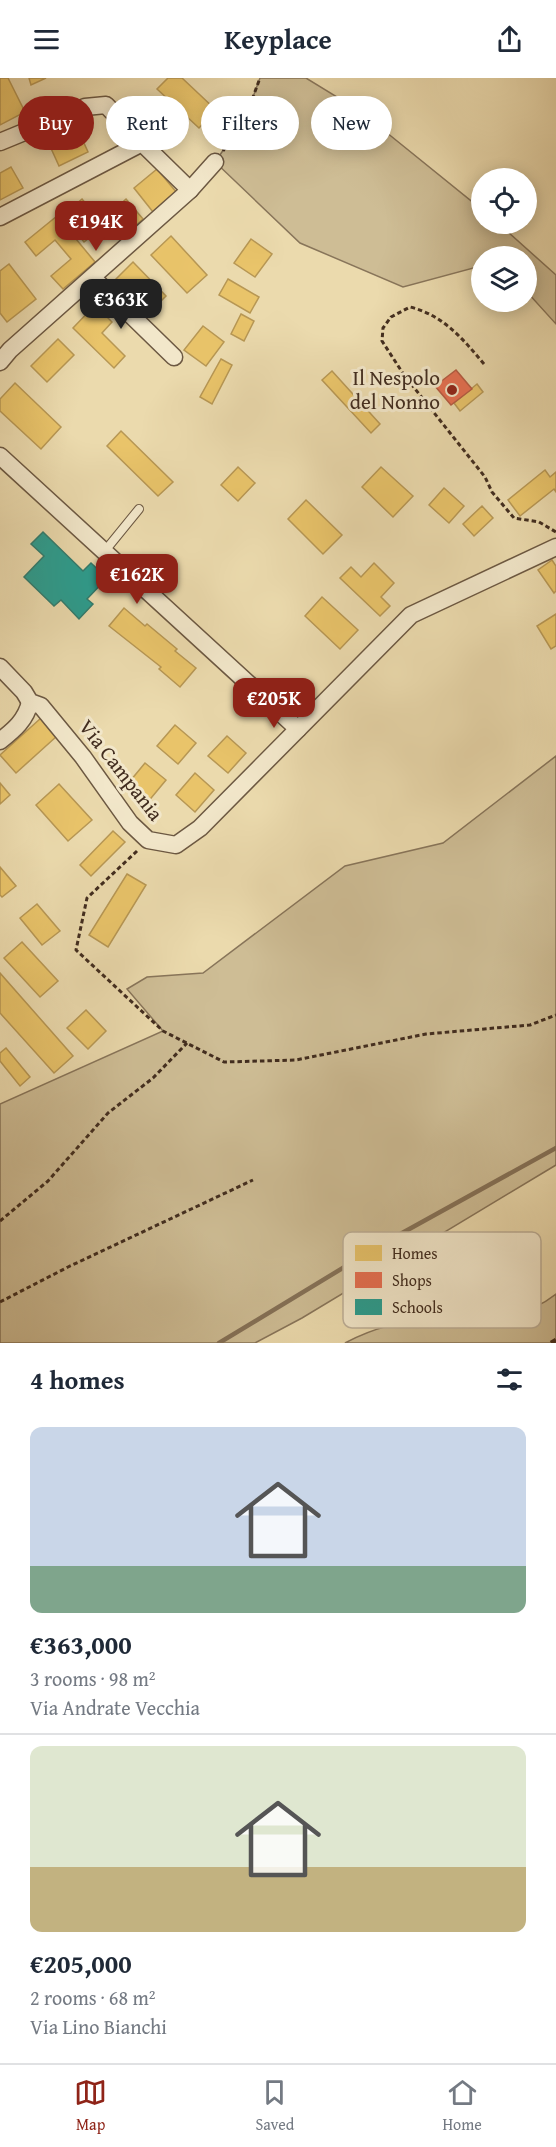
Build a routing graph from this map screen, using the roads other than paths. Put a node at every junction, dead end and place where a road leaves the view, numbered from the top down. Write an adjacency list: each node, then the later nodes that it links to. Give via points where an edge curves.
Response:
1 (106, 105): 2 (street, via 85,107)
2 (0, 142)
3 (129, 150): 7 (street)
4 (149, 150): 6 (street)
5 (216, 162): 6 (street)
6 (190, 190): 8 (street)
7 (0, 217)
8 (93, 278): 9 (street); 10 (street)
9 (174, 357)
10 (0, 362)
11 (0, 456): 14 (street)
12 (139, 509): 14 (lane)
13 (556, 547): 17 (street, Via Campania, via 411,615)
14 (104, 552): 17 (street)
15 (0, 668): 16 (street, Via Campania)
16 (30, 702): 17 (street, Via Campania, via 41,706 83,756 130,823 148,840 176,845 200,828); 18 (street, via 28,713)
17 (298, 729)
18 (0, 741)

